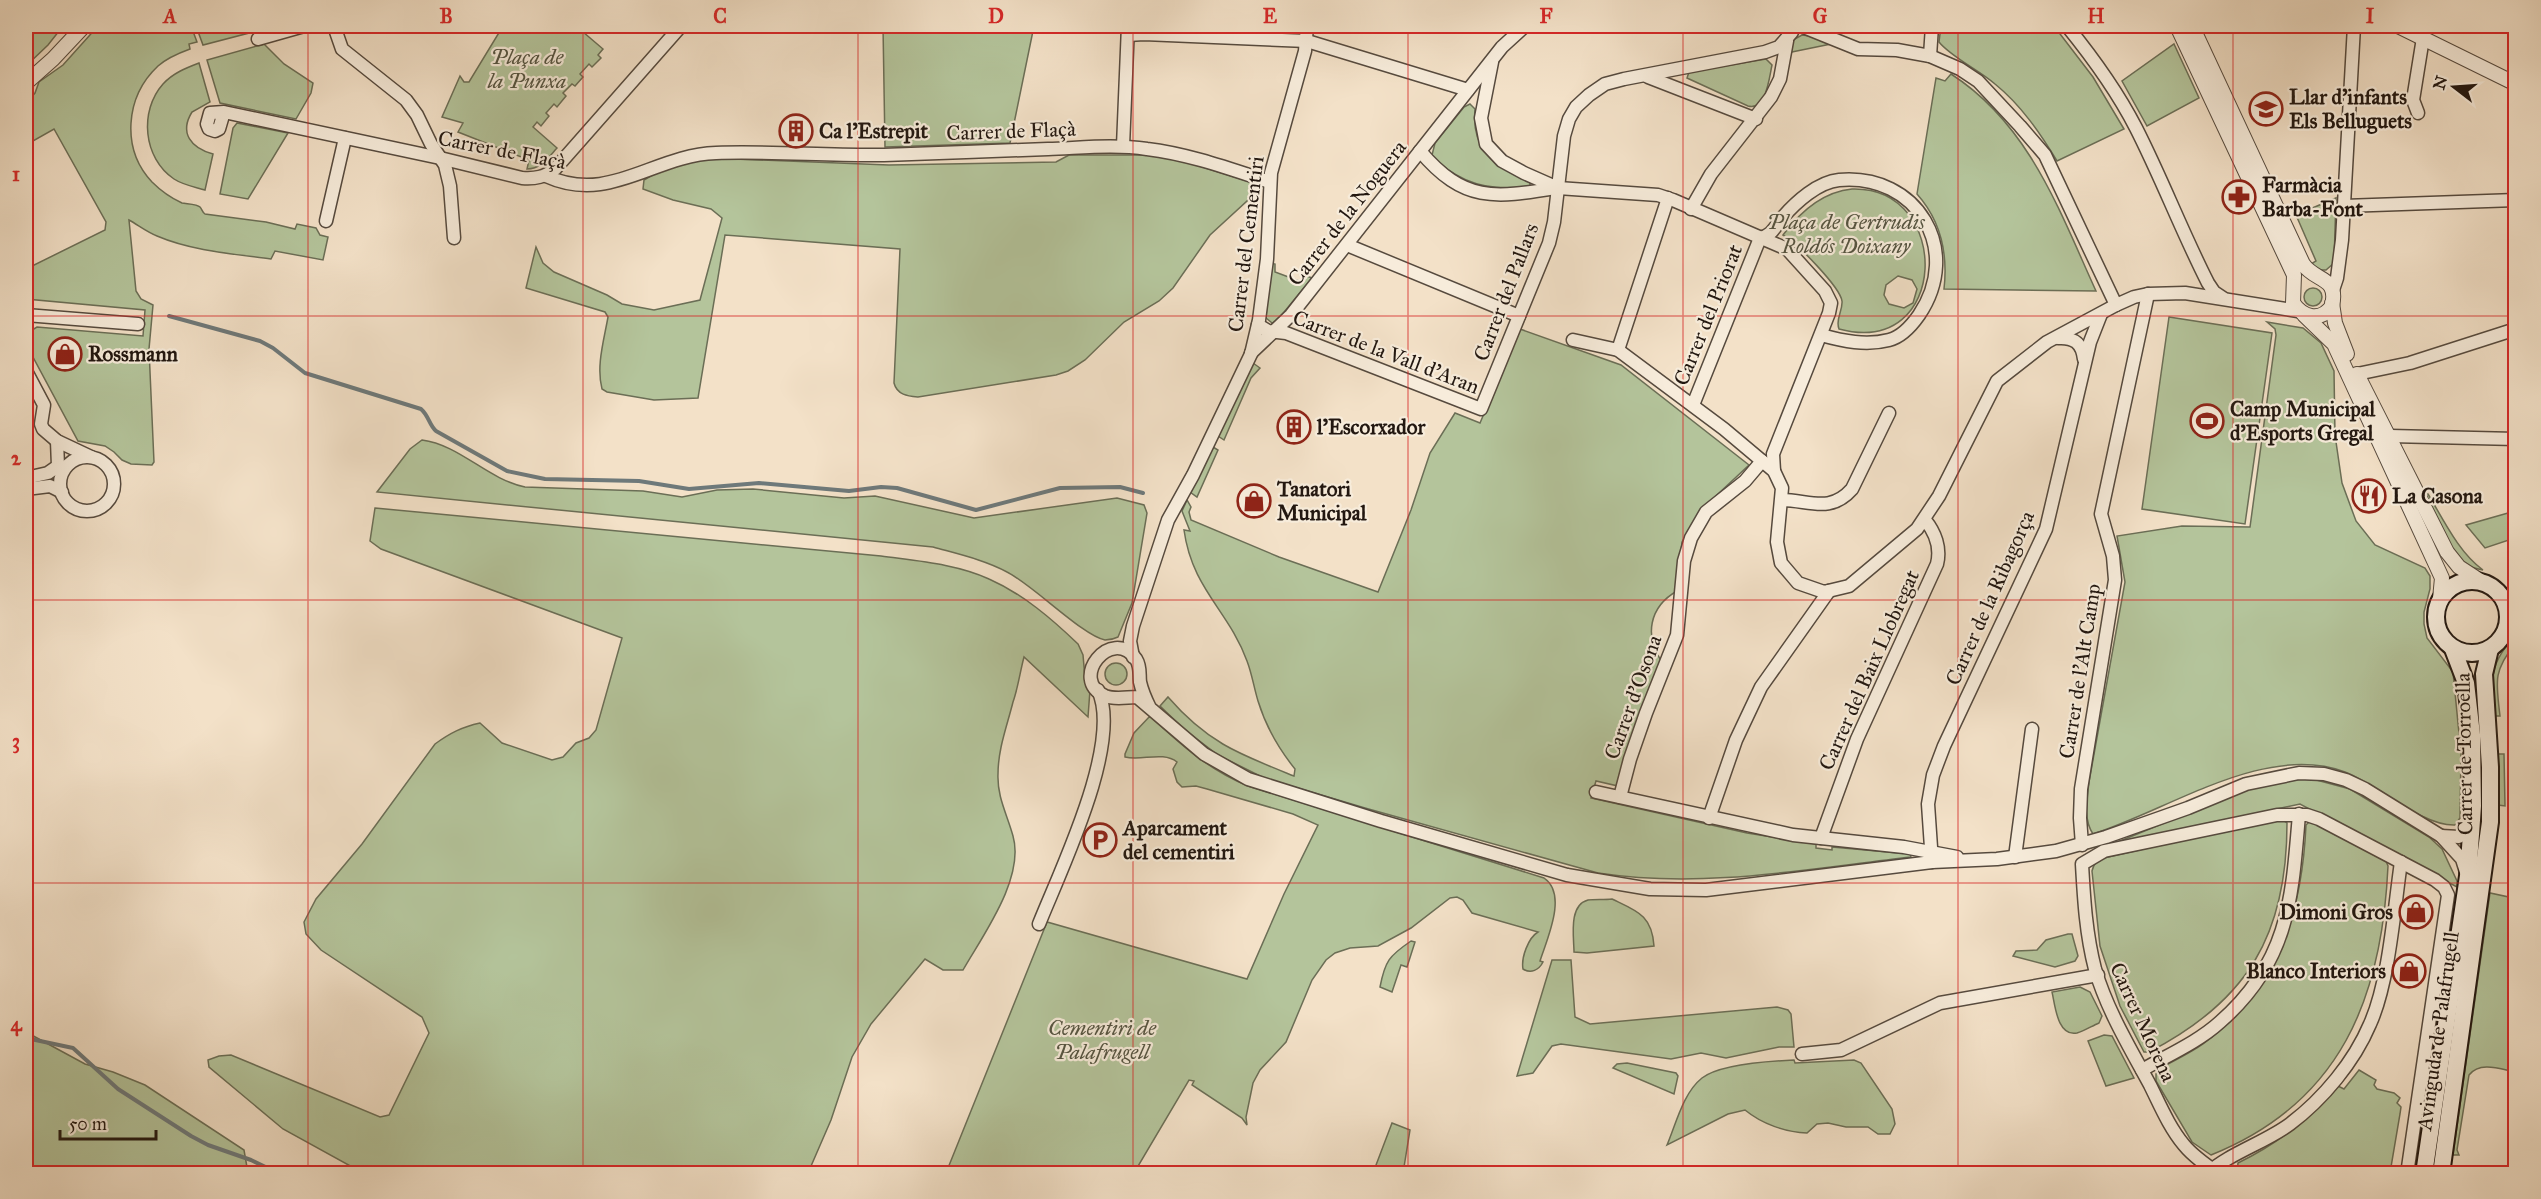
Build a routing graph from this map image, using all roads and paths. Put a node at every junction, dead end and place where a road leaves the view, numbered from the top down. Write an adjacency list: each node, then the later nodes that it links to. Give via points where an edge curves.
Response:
1 (72, 26): 21 (street)
2 (84, 26): 21 (street)
3 (304, 26): 19 (street)
4 (334, 26): 39 (street, via 342,49 413,108)
5 (681, 26): 40 (street)
6 (1307, 26): 20 (street, Carrer del Cementiri)
7 (1525, 26): 24 (street, Carrer de la Noguera)
8 (1834, 26): 17 (street)
9 (1932, 26): 23 (street)
10 (2067, 26): 51 (street, via 2098,64 2125,108)
11 (2177, 26): 53 (street, via 2294,275)
12 (2192, 26): 52 (street, via 2294,245 2307,270)
13 (2354, 26): 45 (street)
14 (2398, 26): 18 (street)
15 (1796, 28): 17 (street); 22 (street, via 1779,47); 27 (street, via 1785,45)
16 (1128, 30): 20 (street, via 1144,34); 37 (street)
17 (1830, 38): 23 (street, via 1858,49)
18 (2423, 38): 29 (street); 34 (street, via 2413,100)
19 (258, 39)
20 (1307, 41): 31 (street); 41 (street, Carrer del Cementiri)
21 (67, 42): 28 (street)
22 (1765, 52): 25 (street, Carrer del Pallars); 27 (street, via 1777,62)
23 (1930, 56): 58 (street, via 1978,81 2044,155)
24 (1492, 62): 31 (street, Carrer de la Noguera); 32 (street)
25 (1687, 68): 26 (street, Carrer del Pallars); 30 (street, via 1681,77)
26 (1645, 76): 30 (street); 42 (street, Carrer del Pallars, via 1605,84 1576,107 1564,136)
27 (1779, 79): 35 (street)
28 (28, 83)
29 (2516, 84)
30 (1689, 92): 35 (street)
31 (1464, 95): 32 (street, via 1476,100); 38 (street, Carrer de la Noguera)
32 (1482, 110): 42 (street, via 1483,134 1493,152 1524,173)
33 (224, 112): 36 (street, Carrer de Flaçà)
34 (2418, 113)
35 (1756, 119): 46 (street, via 1711,174)
36 (345, 138): 39 (street, Carrer de Flaçà); 47 (street)
37 (1123, 146): 40 (street, Carrer de Flaçà, via 882,155 715,153 682,157 609,184 567,183); 41 (street, Carrer de Flaçà, via 1190,157)
38 (1420, 151): 42 (street, via 1440,174 1475,192 1504,195); 50 (street, Carrer de la Noguera)
39 (440, 158): 40 (street, Carrer de Flaçà, via 522,178); 48 (street, via 450,186)
40 (546, 176)
41 (1270, 182): 65 (street, Carrer del Cementiri, via 1267,259)
42 (1558, 188): 43 (street); 62 (street, Carrer del Pallars, via 1549,243)
43 (1668, 198): 46 (street); 71 (street)
44 (2516, 200): 45 (street)
45 (2344, 206): 56 (street)
46 (1691, 209): 49 (street)
47 (326, 221)
48 (454, 238)
49 (1760, 238): 68 (street, via 1787,249 1830,299); 68 (street, via 1774,231 1783,217 1814,190 1836,180 1881,184 1923,214 1934,242 1935,279 1928,302 1915,321 1899,336 1874,343); 76 (street, Carrer del Priorat)
50 (1347, 245): 62 (street); 67 (street, Carrer de la Noguera)
51 (2198, 264): 54 (street, via 2199,279); 57 (street, via 2212,289)
52 (2319, 276): 53 (street, via 2304,278); 56 (street)
53 (2293, 292): 59 (street, via 2283,305); 60 (street)
54 (2185, 293): 55 (street); 57 (street)
55 (2148, 294): 58 (street); 115 (street, Carrer de l'Alt Camp, via 2101,514 2113,556 2115,580 2081,789)
56 (2332, 297): 60 (street, via 2323,315 2314,317); 75 (street, via 2341,339)
57 (2227, 300): 59 (street)
58 (2116, 305): 61 (street)
59 (2270, 306): 60 (street)
60 (2301, 312): 95 (street, via 2334,344 2442,578)
61 (2102, 314): 69 (street); 73 (street, Carrer de la Ribagorça, via 2092,332)
62 (1519, 316): 77 (street, Carrer del Pallars)
63 (31, 318): 64 (street)
64 (138, 324)
65 (1258, 325): 67 (street, Carrer de la Vall d'Aran, via 1268,331); 72 (street, Carrer del Cementiri)
66 (2516, 329): 75 (street, via 2410,363)
67 (1276, 330): 72 (street, Carrer de la Noguera); 77 (street, Carrer de la Vall d'Aran)
68 (1821, 334): 85 (street, via 1773,454)
69 (2054, 339): 73 (street, via 2067,338 2078,343); 90 (street, via 1997,381)
70 (1573, 340): 71 (street)
71 (1618, 350): 76 (street)
72 (1251, 354): 97 (street, Carrer del Cementiri, via 1168,520)
73 (2085, 366): 116 (street, Carrer de la Ribagorça, via 2046,529 1933,775 1928,804)
74 (26, 371): 81 (street, via 44,405 43,429)
75 (2357, 374): 79 (street)
76 (1693, 405): 83 (street)
77 (1481, 409)
78 (1889, 413): 89 (street, via 1846,496 1834,503 1821,504)
79 (2390, 436): 80 (street); 91 (street, via 2446,552 2459,567)
80 (2516, 439)
81 (57, 441): 82 (street); 84 (street)
82 (95, 458): 87 (street, via 78,459 66,467); 87 (street, via 113,475 113,491 104,505 81,510 67,502)
83 (1762, 461): 85 (street); 109 (street, Carrer d'Osona, via 1745,481 1706,512 1691,538 1684,561 1677,635 1646,713)
84 (58, 466): 86 (street, via 48,473); 87 (street)
85 (1774, 471): 89 (street, via 1781,482)
86 (26, 478)
87 (62, 486): 88 (street)
88 (26, 489)
89 (1782, 500): 92 (street, via 1777,542 1781,563 1804,587)
90 (1925, 520): 92 (street, via 1849,586); 114 (street, Carrer del Baix Llobregat, via 1934,533 1937,564 1857,739)
91 (2482, 582): 93 (main road); 95 (main road, via 2460,583)
92 (1829, 591): 112 (street, via 1761,687 1736,740)
93 (2497, 591): 94 (main road); 96 (main road)
94 (2516, 595)
95 (2440, 599): 99 (main road, via 2436,611 2438,630)
96 (2511, 625): 100 (main road)
97 (1133, 626): 98 (street, Carrer del Cementiri); 101 (street, Carrer del Cementiri)
98 (1117, 649): 101 (street); 103 (street, via 1107,650 1094,661 1091,675)
99 (2453, 649): 100 (main road, via 2472,654); 110 (main road, Carrer de Torroella, via 2466,683 2472,735)
100 (2490, 649): 120 (main road, Carrer de Torroella, via 2484,674 2490,822)
101 (1133, 657): 102 (street, via 1140,669)
102 (1140, 679): 104 (street, via 1136,687); 105 (street)
103 (1098, 690): 104 (street, via 1104,696); 106 (street)
104 (1120, 698): 105 (street, via 1137,697); 106 (street)
105 (1150, 708): 116 (street, via 1204,754 1248,779 1567,875 1650,889 1706,890)
106 (1104, 724): 122 (street, via 1089,802)
107 (2032, 729): 117 (street)
108 (1596, 792): 109 (street)
109 (1620, 797): 112 (street)
110 (2473, 806): 113 (street, via 2464,833 2453,838); 119 (main road, Carrer de Torroella)
111 (2299, 814): 118 (street, via 2319,819); 124 (street, Carrer Morena, via 2277,815 2104,851 2082,864 2085,914); 126 (street, via 2286,922 2256,982 2219,1023)
112 (1709, 818): 114 (street)
113 (2441, 836): 115 (street, via 2346,780 2299,773 2246,784); 119 (street, via 2462,859)
114 (1821, 838): 116 (street)
115 (2082, 845): 117 (street)
116 (1932, 857): 117 (street)
117 (2015, 857)
118 (2401, 862): 123 (street, via 2444,887 2448,899); 127 (street, via 2371,1024 2317,1100 2291,1123)
119 (2468, 876): 121 (main road, Avinguda de Palafrugell)
120 (2481, 895): 130 (main road, Avinguda de Palafrugell)
121 (2463, 909): 123 (street, Avinguda de Palafrugell); 129 (main road, Avinguda de Palafrugell)
122 (1039, 924)
123 (2445, 926): 128 (street, Avinguda de Palafrugell)
124 (2098, 975): 125 (street, via 1940,1003 1841,1050); 126 (street, Carrer Morena)
125 (1802, 1054)
126 (2142, 1070): 127 (street, Carrer Morena, via 2181,1142)
127 (2213, 1172)
128 (2407, 1173)
129 (2424, 1173)
130 (2441, 1173)

